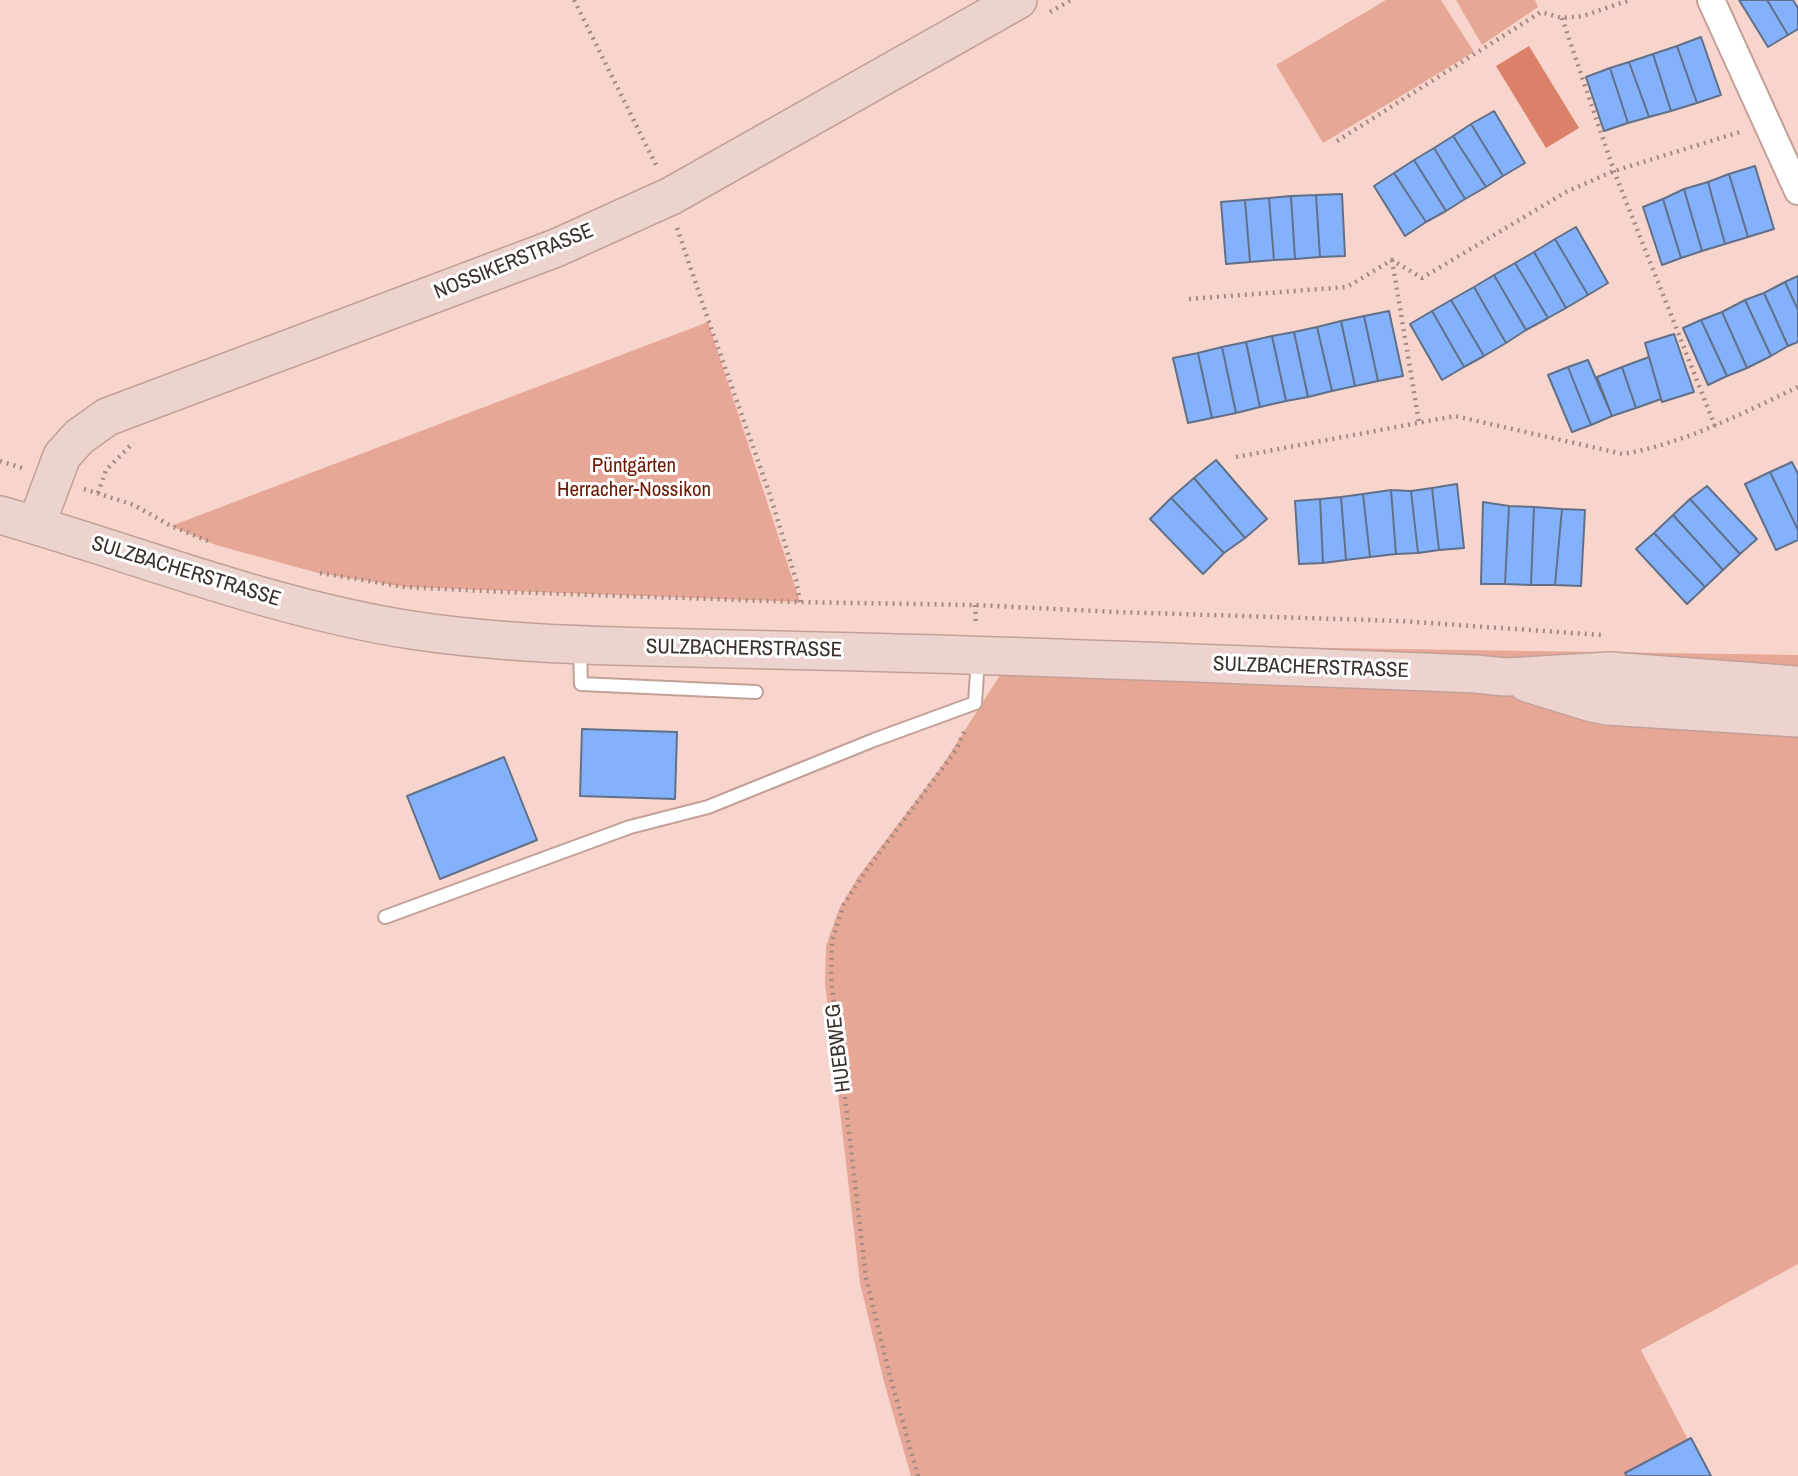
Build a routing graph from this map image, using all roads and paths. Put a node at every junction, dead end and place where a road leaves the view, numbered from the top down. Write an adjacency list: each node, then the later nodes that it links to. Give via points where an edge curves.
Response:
1 (574, 0): 10 (path)
2 (1018, 0): 10 (street, NOSSIKERSTRASSE)
3 (1630, 0): 5 (path)
4 (1711, 0): 6 (street)
5 (1562, 18): 7 (path, via 1541,12); 8 (path)
6 (1767, 123): 8 (path); 9 (street)
7 (1337, 141)
8 (1614, 171): 11 (path, via 1566,192 1422,278); 15 (path)
9 (1798, 191)
10 (671, 196): 19 (street, NOSSIKERSTRASSE, via 556,247 107,417 79,436 62,456); 22 (path, via 700,297 770,495)
11 (1392, 260): 12 (path, via 1347,287); 14 (path)
12 (1189, 299)
13 (1798, 387): 15 (path)
14 (1419, 422): 15 (path, via 1455,416 1623,454); 16 (path)
15 (1715, 426)
16 (1236, 457)
17 (98, 493): 20 (path, via 134,505)
18 (0, 515): 19 (street, SULZBACHERSTRASSE)
19 (36, 525): 24 (street, SULZBACHERSTRASSE, via 208,581 362,621 472,639)
20 (216, 545)
21 (318, 573): 22 (path, via 405,587)
22 (800, 602): 23 (path, via 1401,621)
23 (1613, 635)
24 (579, 645): 25 (street, SULZBACHERSTRASSE); 28 (lane, via 581,684)
25 (979, 655): 26 (street, SULZBACHERSTRASSE); 29 (lane)
26 (1506, 677): 27 (street, SULZBACHERSTRASSE, via 1610,671); 30 (street, SULZBACHERSTRASSE, via 1599,705)
27 (1798, 685)
28 (756, 692)
29 (975, 703): 31 (lane, via 708,807 630,827); 32 (path, HUEBWEG, via 956,750 865,872 845,904 832,941 831,977 866,1278)
30 (1798, 718)
31 (385, 917)
32 (918, 1476)

